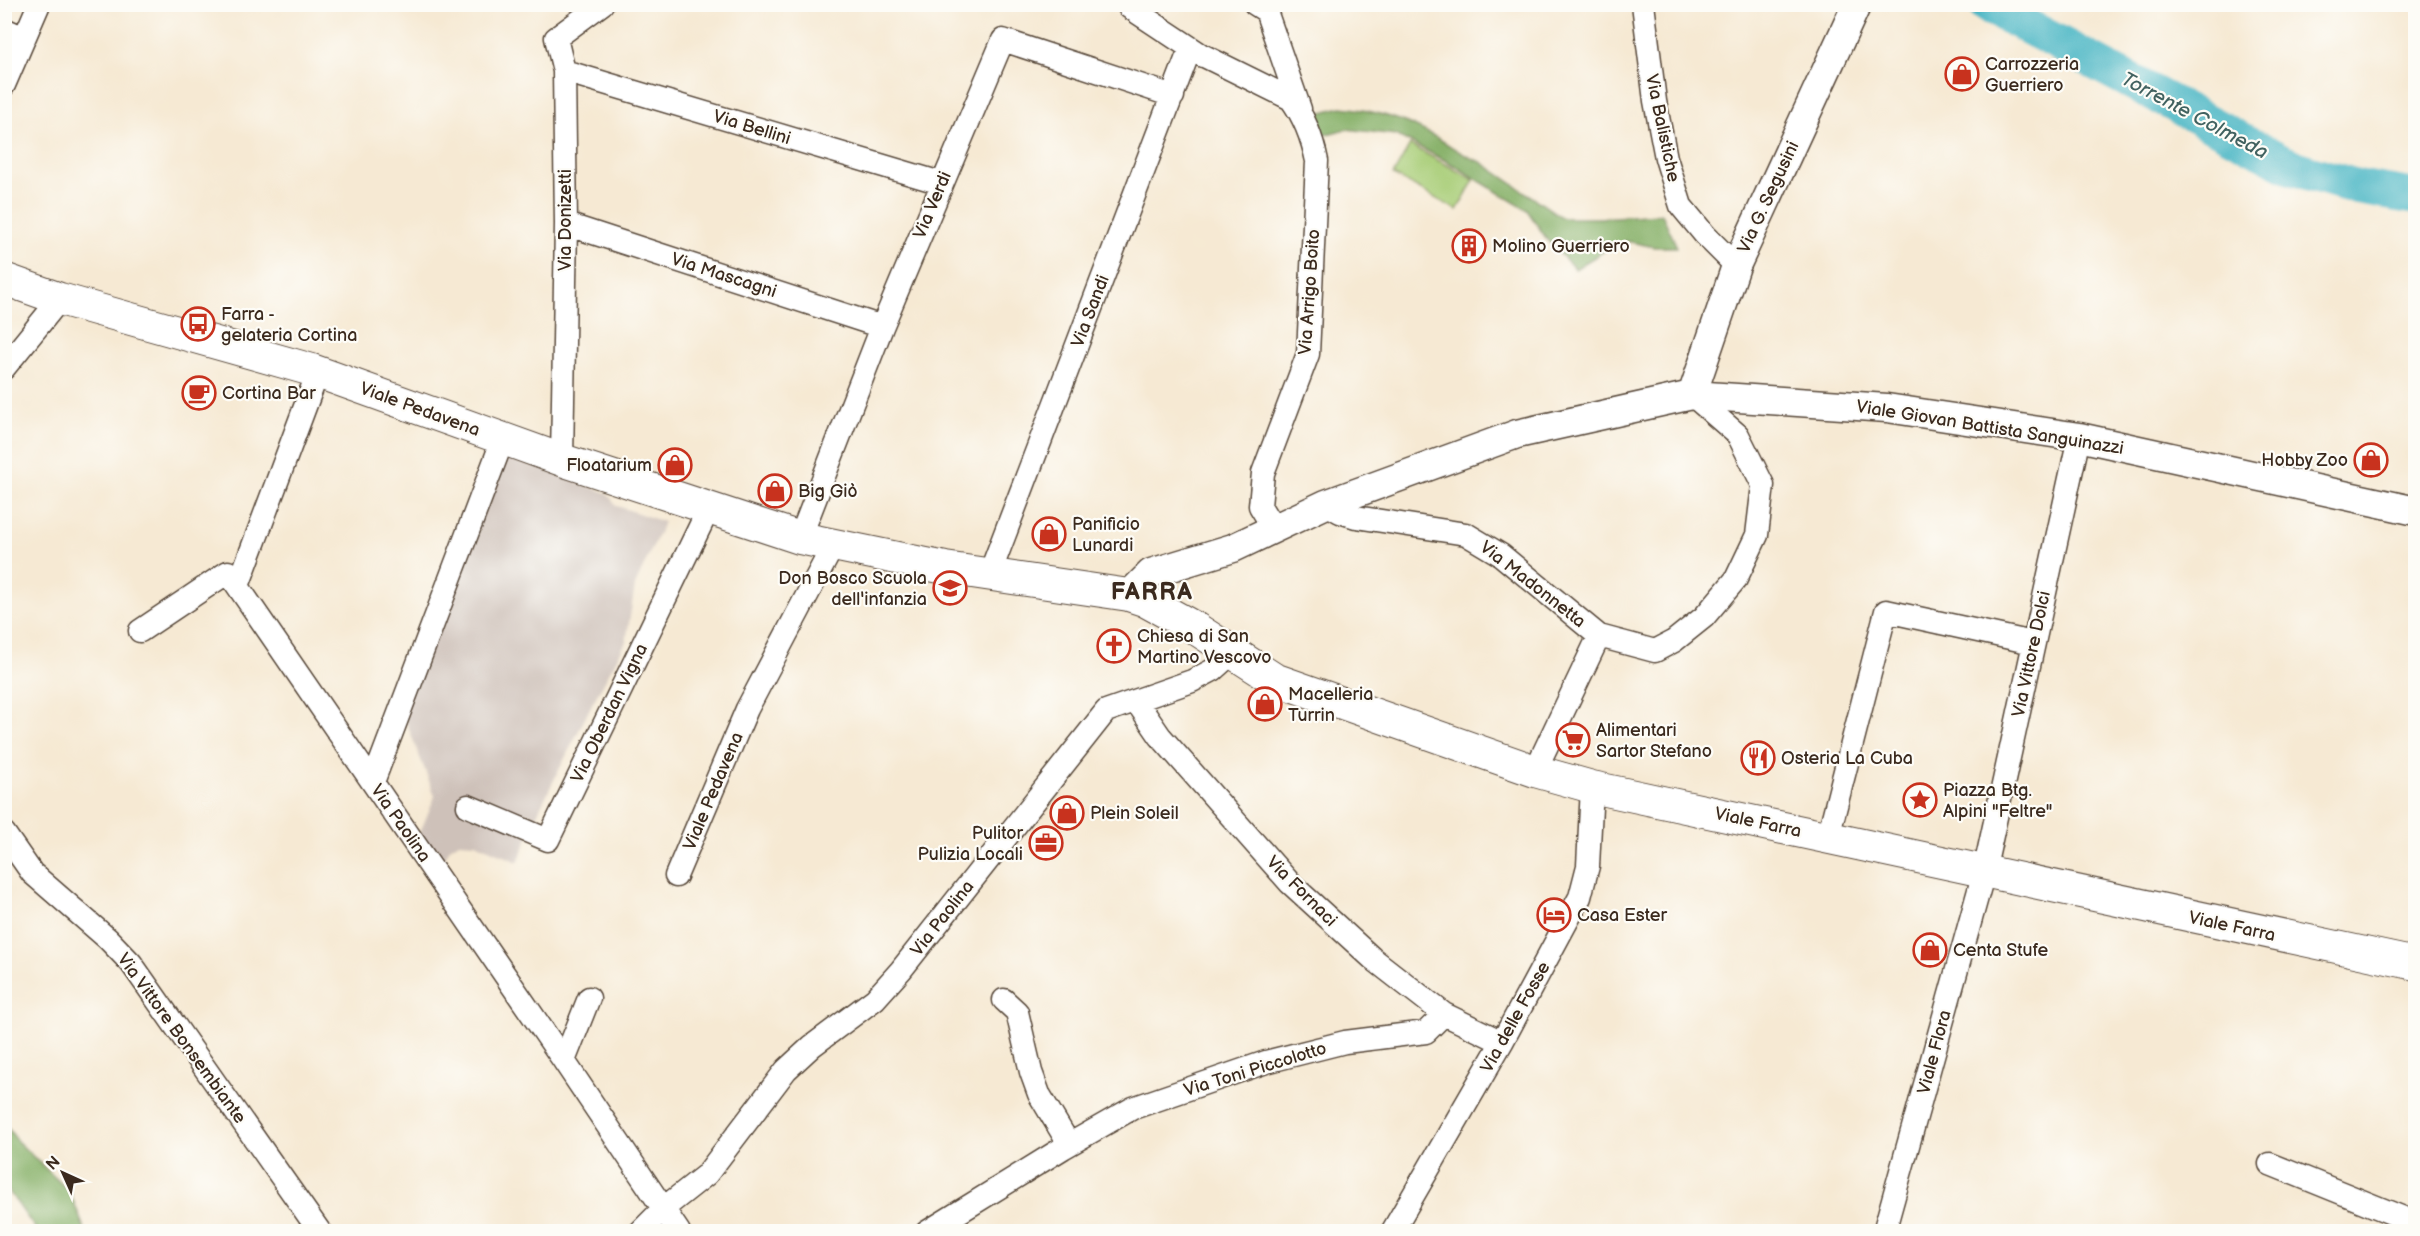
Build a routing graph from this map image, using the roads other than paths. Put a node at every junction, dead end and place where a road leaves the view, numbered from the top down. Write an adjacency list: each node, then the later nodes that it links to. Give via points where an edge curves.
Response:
1 (39, 4): 7 (street)
2 (602, 4): 9 (street, Via Donizetti, via 556,38)
3 (1255, 4): 12 (street, Via Arrigo Boito, via 1266,11)
4 (1643, 4): 15 (street, Via Balistiche, via 1657,112 1681,206)
5 (1857, 4): 15 (street, Via G. Segusini)
6 (1129, 7): 8 (street, Via Arrigo Boito)
7 (14, 33): 10 (street)
8 (1196, 52): 11 (street, Via Sandi); 12 (street, Via Arrigo Boito, via 1291,99)
9 (564, 71): 13 (street, Via Bellini); 14 (street, Via Donizetti)
10 (4, 85)
11 (1173, 96): 13 (street, Via Verdi, via 1003,40); 31 (street, Via Sandi)
12 (1304, 119): 28 (street, Via Arrigo Boito, via 1317,160 1308,354 1263,473 1260,506)
13 (941, 183): 18 (street, Via Verdi)
14 (566, 224): 18 (street, Via Mascagni); 24 (street, Via Donizetti)
15 (1736, 266): 21 (street, Via G. Segusini)
16 (4, 279): 17 (main road, Viale Pedavena)
17 (60, 299): 19 (street); 20 (main road, Viale Pedavena)
18 (882, 327): 29 (street, Via Verdi)
19 (4, 368)
20 (318, 372): 23 (main road, Viale Pedavena); 32 (street)
21 (1692, 395): 22 (street, Viale Giovan Battista Sanguinazzi, via 1887,408); 25 (street, Viale Giovan Battista Sanguinazzi, via 1517,434); 35 (street, via 1738,435 1763,485 1757,536 1736,579 1704,617 1674,641 1655,651)
22 (2079, 436): 27 (street, Viale Giovan Battista Sanguinazzi); 36 (street, Via Vittore Dolci)
23 (503, 439): 24 (main road, Viale Pedavena); 40 (street)
24 (562, 460): 26 (main road, Viale Pedavena)
25 (1326, 504): 28 (street, Viale Giovan Battista Sanguinazzi); 35 (street, Via Madonnetta, via 1356,517 1466,534 1501,555)
26 (710, 508): 29 (main road, Viale Pedavena); 42 (street, Via Oberdan Vigna, via 548,840)
27 (2415, 511)
28 (1274, 529): 33 (street, Viale Giovan Battista Sanguinazzi, via 1233,548 1151,573)
29 (800, 538): 30 (main road, Viale Pedavena)
30 (833, 546): 31 (main road, Viale Pedavena); 46 (street, Viale Pedavena, via 747,709)
31 (990, 573): 33 (main road, Viale Pedavena)
32 (238, 586): 34 (street, via 228,572); 40 (street, Via Paolina)
33 (1129, 595): 37 (main road, Viale Farra, via 1186,623)
34 (140, 631)
35 (1599, 636): 39 (street)
36 (2033, 643): 44 (street, via 1886,611); 45 (street, Via Vittore Dolci)
37 (1232, 653): 38 (street, Via Paolina, via 1213,670 1192,681); 39 (main road, Viale Farra, via 1274,679)
38 (1136, 702): 50 (street, Via Fornaci, via 1160,736 1290,883 1372,958); 55 (street, Via Paolina, via 1106,711 901,970 875,999 786,1070 707,1173)
39 (1535, 771): 41 (main road, Viale Farra)
40 (373, 782): 52 (street, Via Paolina)
41 (1592, 787): 44 (main road, Viale Farra); 51 (street, Via delle Fosse, via 1588,866 1580,897)
42 (468, 806)
43 (4, 833): 58 (street, Via Vittore Bonsembiante, via 32,873 131,963)
44 (1828, 837): 45 (main road, Viale Farra)
45 (1984, 872): 47 (main road, Viale Farra); 62 (street, Viale Flora)
46 (676, 876)
47 (2415, 964)
48 (589, 998): 52 (street)
49 (1004, 1000): 53 (street, via 1017,1012 1039,1094)
50 (1444, 1014): 51 (street, Via Fornaci); 53 (street, Via Toni Piccolotto, via 1426,1032 1345,1042 1266,1062 1132,1108)
51 (1502, 1042): 61 (street, Via delle Fosse)
52 (564, 1060): 55 (street, Via Paolina)
53 (1070, 1144): 57 (street, Via Toni Piccolotto)
54 (2270, 1164): 56 (street)
55 (664, 1208): 59 (street, Via Paolina); 60 (street)
56 (2415, 1223)
57 (938, 1230)
58 (320, 1232)
59 (640, 1232)
60 (679, 1232)
61 (1392, 1232)
62 (1884, 1232)

